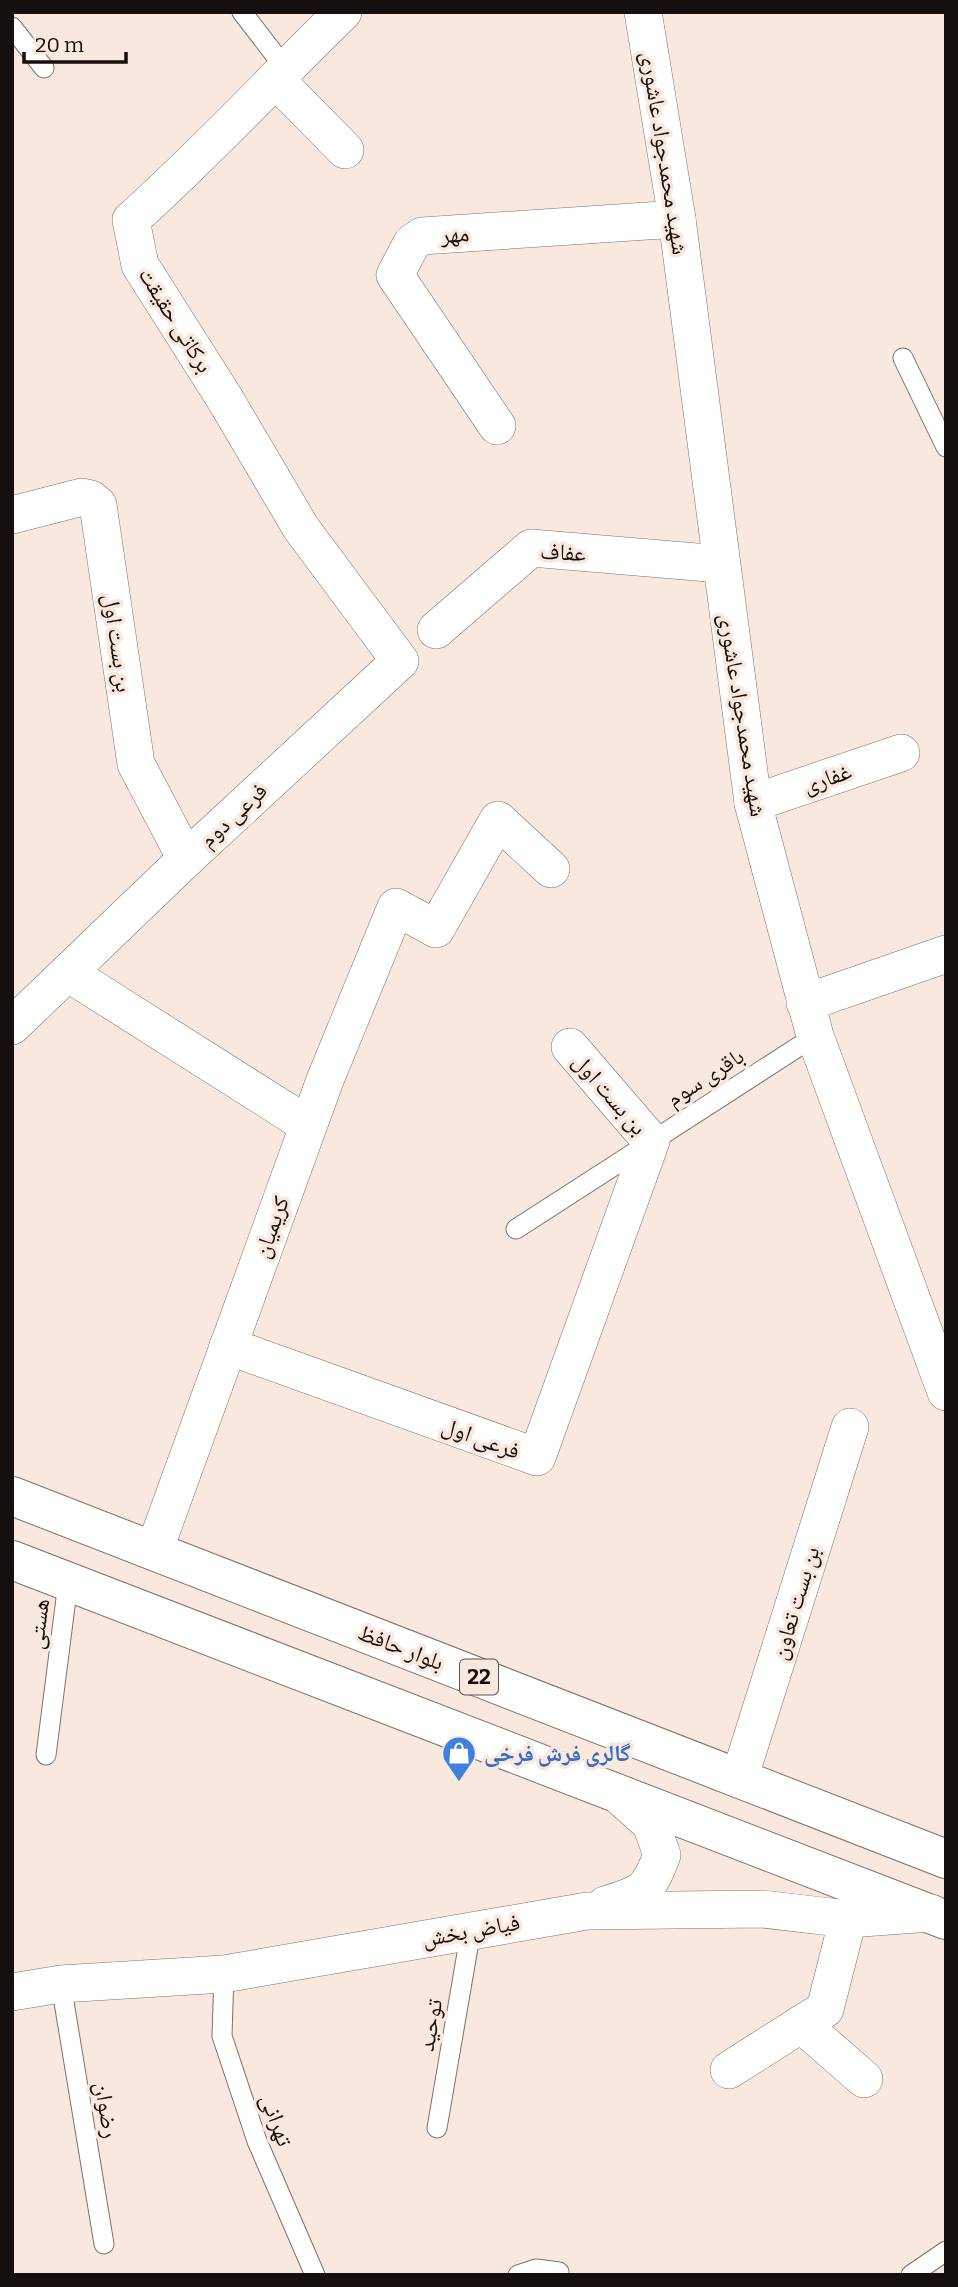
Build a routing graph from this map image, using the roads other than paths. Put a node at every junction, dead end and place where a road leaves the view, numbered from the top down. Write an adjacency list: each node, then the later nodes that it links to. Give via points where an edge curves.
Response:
1 (242, 12): 6 (lane)
2 (343, 12): 6 (street, برکاتی حقیقت)
3 (643, 12): 8 (street, شهید محمدجواد عاشوری)
4 (12, 27): 5 (lane)
5 (44, 68)
6 (280, 74): 7 (street); 15 (street, برکاتی حقیقت, via 131,220 140,265 301,528)
7 (345, 150)
8 (677, 219): 10 (street, مهر, via 422,236 412,243 395,275); 13 (street, شهید محمدجواد عاشوری)
9 (903, 359): 11 (lane)
10 (497, 426)
11 (946, 447)
12 (12, 515): 18 (street, بن بست اول, via 82,497 98,505 136,764)
13 (720, 564): 14 (street, عفاف, via 531,548); 17 (street, شهید محمدجواد عاشوری)
14 (436, 630)
15 (400, 661): 18 (street, فرعی دوم)
16 (901, 753): 17 (street, غفاری)
17 (753, 803): 22 (street, شهید محمدجواد عاشوری)
18 (186, 859): 21 (street, فرعی دوم)
19 (551, 869): 25 (street, کریمیان, via 498,820 436,929 396,907)
20 (946, 954): 22 (street)
21 (68, 973): 23 (street, فرعی دوم); 25 (street)
22 (810, 1020): 26 (lane, باقری سوم); 29 (street, شهید محمدجواد عاشوری)
23 (12, 1027)
24 (570, 1047): 26 (street, بن بست اول)
25 (308, 1125): 28 (street, کریمیان)
26 (651, 1142): 27 (lane, باقری سوم); 28 (street, فرعی اول, via 537,1457)
27 (516, 1229)
28 (228, 1346): 32 (street, کریمیان)
29 (946, 1392)
30 (850, 1427): 36 (street, بن‌ بست تعاون)
31 (12, 1496): 32 (main road, بلوار حافظ / 22)
32 (154, 1551): 36 (main road, بلوار حافظ / 22)
33 (12, 1560): 34 (main road)
34 (68, 1583): 35 (lane, هستی); 37 (main road)
35 (46, 1755)
36 (740, 1779): 38 (main road, بلوار حافظ / 22)
37 (612, 1789): 39 (street, via 651,1824 662,1855 653,1879 636,1896); 40 (main road)
38 (946, 1859)
39 (587, 1911): 41 (street, فیاض بخش, via 762,1909); 42 (street, فیاض بخش)
40 (939, 1917): 41 (street, فیاض بخش)
41 (848, 1919): 46 (street, via 825,2009)
42 (471, 1930): 43 (street, فیاض بخش); 49 (lane, توحید)
43 (223, 1974): 44 (street, فیاض بخش); 53 (lane, تهرانی, via 222,2036 257,2141)
44 (61, 1984): 45 (street, فیاض بخش); 50 (lane, رضوان)
45 (12, 1992)
46 (801, 2024): 47 (street); 48 (street)
47 (729, 2070)
48 (864, 2079)
49 (437, 2128)
50 (104, 2244)
51 (946, 2251): 55 (lane)
52 (559, 2272): 54 (lane, via 536,2269)
53 (315, 2275)
54 (518, 2275)
55 (911, 2275)

